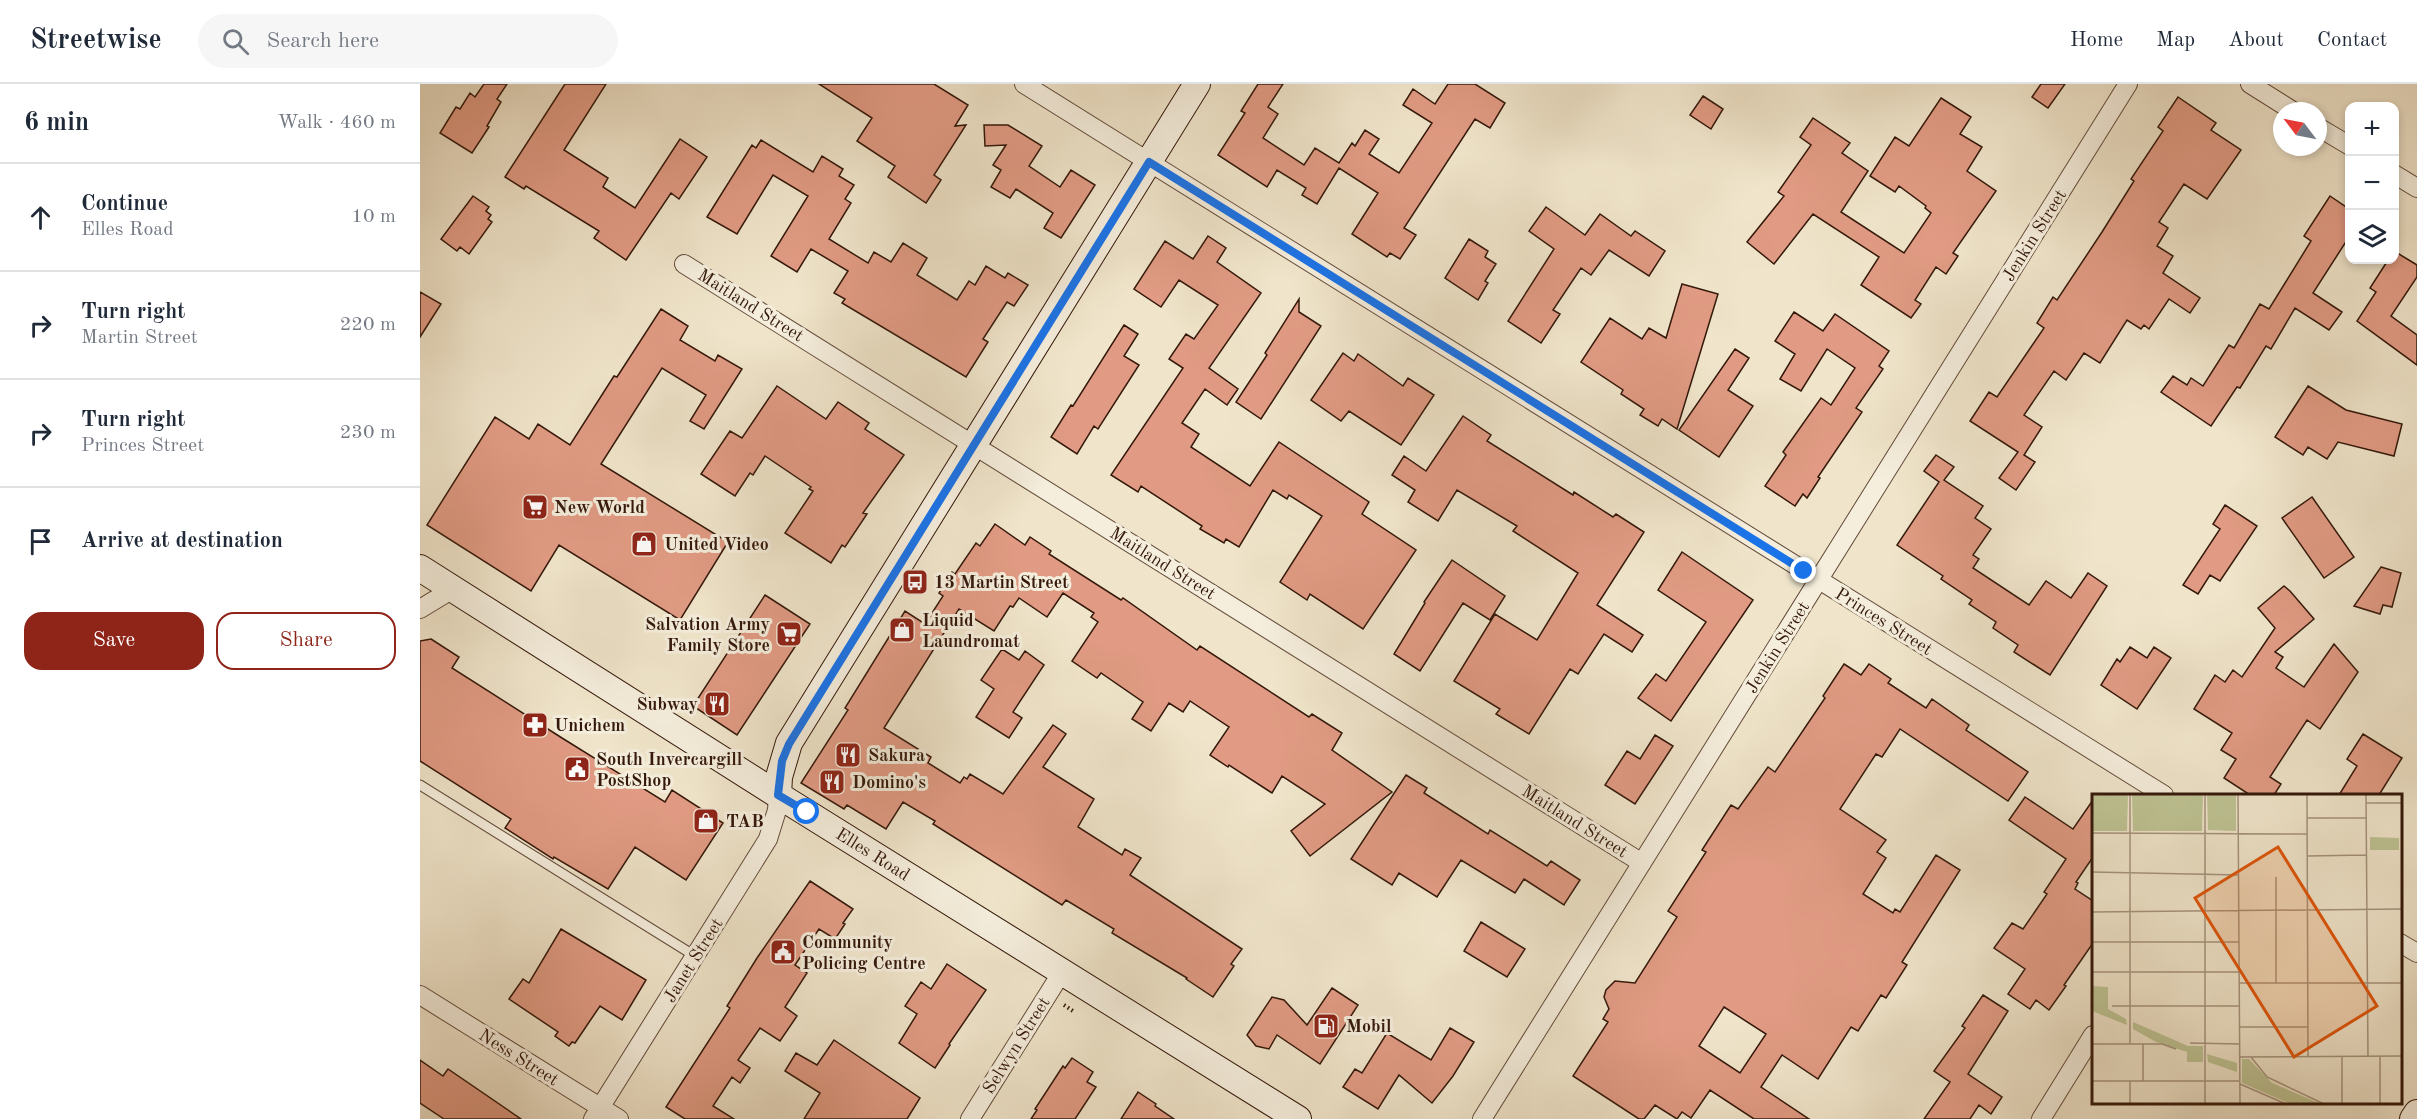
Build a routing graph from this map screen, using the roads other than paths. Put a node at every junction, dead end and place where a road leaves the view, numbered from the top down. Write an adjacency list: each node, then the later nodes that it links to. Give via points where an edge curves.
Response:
1 (1024, 84): 8 (street, Princes Street)
2 (1197, 84): 8 (main road)
3 (2128, 84): 14 (street, Jenkin Street)
4 (2250, 84): 5 (street)
5 (2279, 102)
6 (2327, 133): 7 (street)
7 (2345, 144)
8 (1149, 162): 12 (main road); 14 (street, Princes Street)
9 (2399, 177): 10 (street)
10 (2417, 188)
11 (684, 264): 12 (street, Maitland Street)
12 (973, 445): 19 (main road, via 789,744 782,761); 20 (street, Maitland Street)
13 (420, 568): 15 (main road, Elles Road)
14 (1819, 580): 18 (street, Princes Street); 20 (street, Jenkin Street)
15 (453, 589): 16 (street); 19 (main road, Elles Road)
16 (420, 609)
17 (420, 785): 23 (lane)
18 (2162, 794)
19 (778, 795): 23 (street, Janet Street, via 768,839); 24 (main road, Elles Road)
20 (1642, 863): 32 (street, Jenkin Street)
21 (2402, 944): 22 (street)
22 (2417, 953)
23 (695, 956): 27 (street, Janet Street)
24 (1062, 972): 30 (street, Selwyn Street); 31 (main road, Elles Road)
25 (420, 995): 27 (street, Ness Street)
26 (2092, 1037): 33 (street)
27 (597, 1113): 29 (street, Ness Street)
28 (2417, 1113): 34 (main road)
29 (619, 1119)
30 (970, 1119)
31 (1298, 1119)
32 (1482, 1119)
33 (2041, 1119)
34 (2414, 1119)

